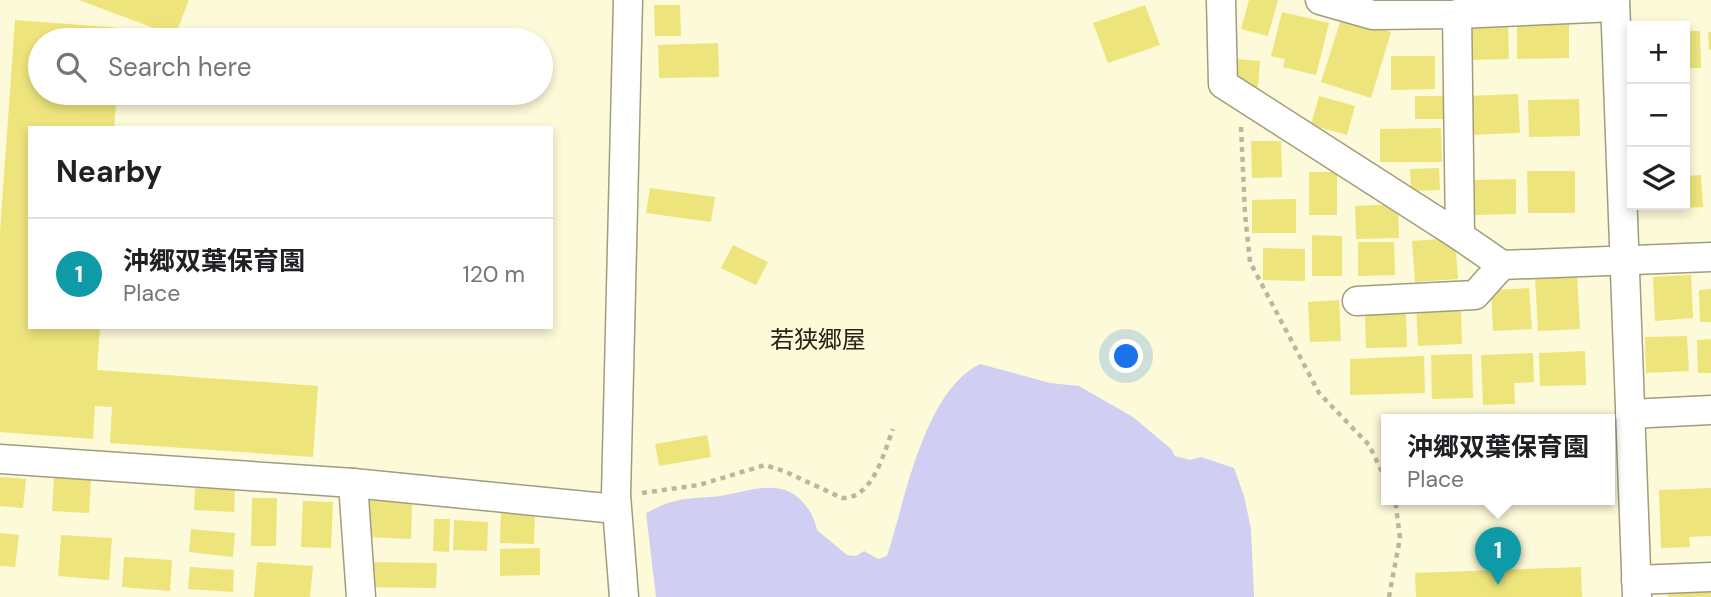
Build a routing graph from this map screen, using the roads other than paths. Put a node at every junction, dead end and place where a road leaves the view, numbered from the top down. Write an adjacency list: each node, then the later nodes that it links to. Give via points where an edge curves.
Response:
1 (628, 0): 15 (street)
2 (1222, 0): 6 (street, via 1223,84)
3 (1320, 0): 5 (street, via 1373,15)
4 (1615, 3): 5 (street); 8 (street)
5 (1457, 14): 6 (street)
6 (1460, 236): 9 (street)
7 (1711, 257): 8 (street)
8 (1625, 261): 9 (street); 12 (street)
9 (1502, 265): 10 (street, via 1475,295)
10 (1357, 301)
11 (1711, 410): 12 (street)
12 (1623, 426): 17 (street)
13 (0, 459): 14 (street)
14 (353, 483): 15 (street); 18 (street)
15 (616, 502): 19 (street)
16 (1711, 577): 17 (street)
17 (1636, 589)
18 (361, 597)
19 (624, 597)

